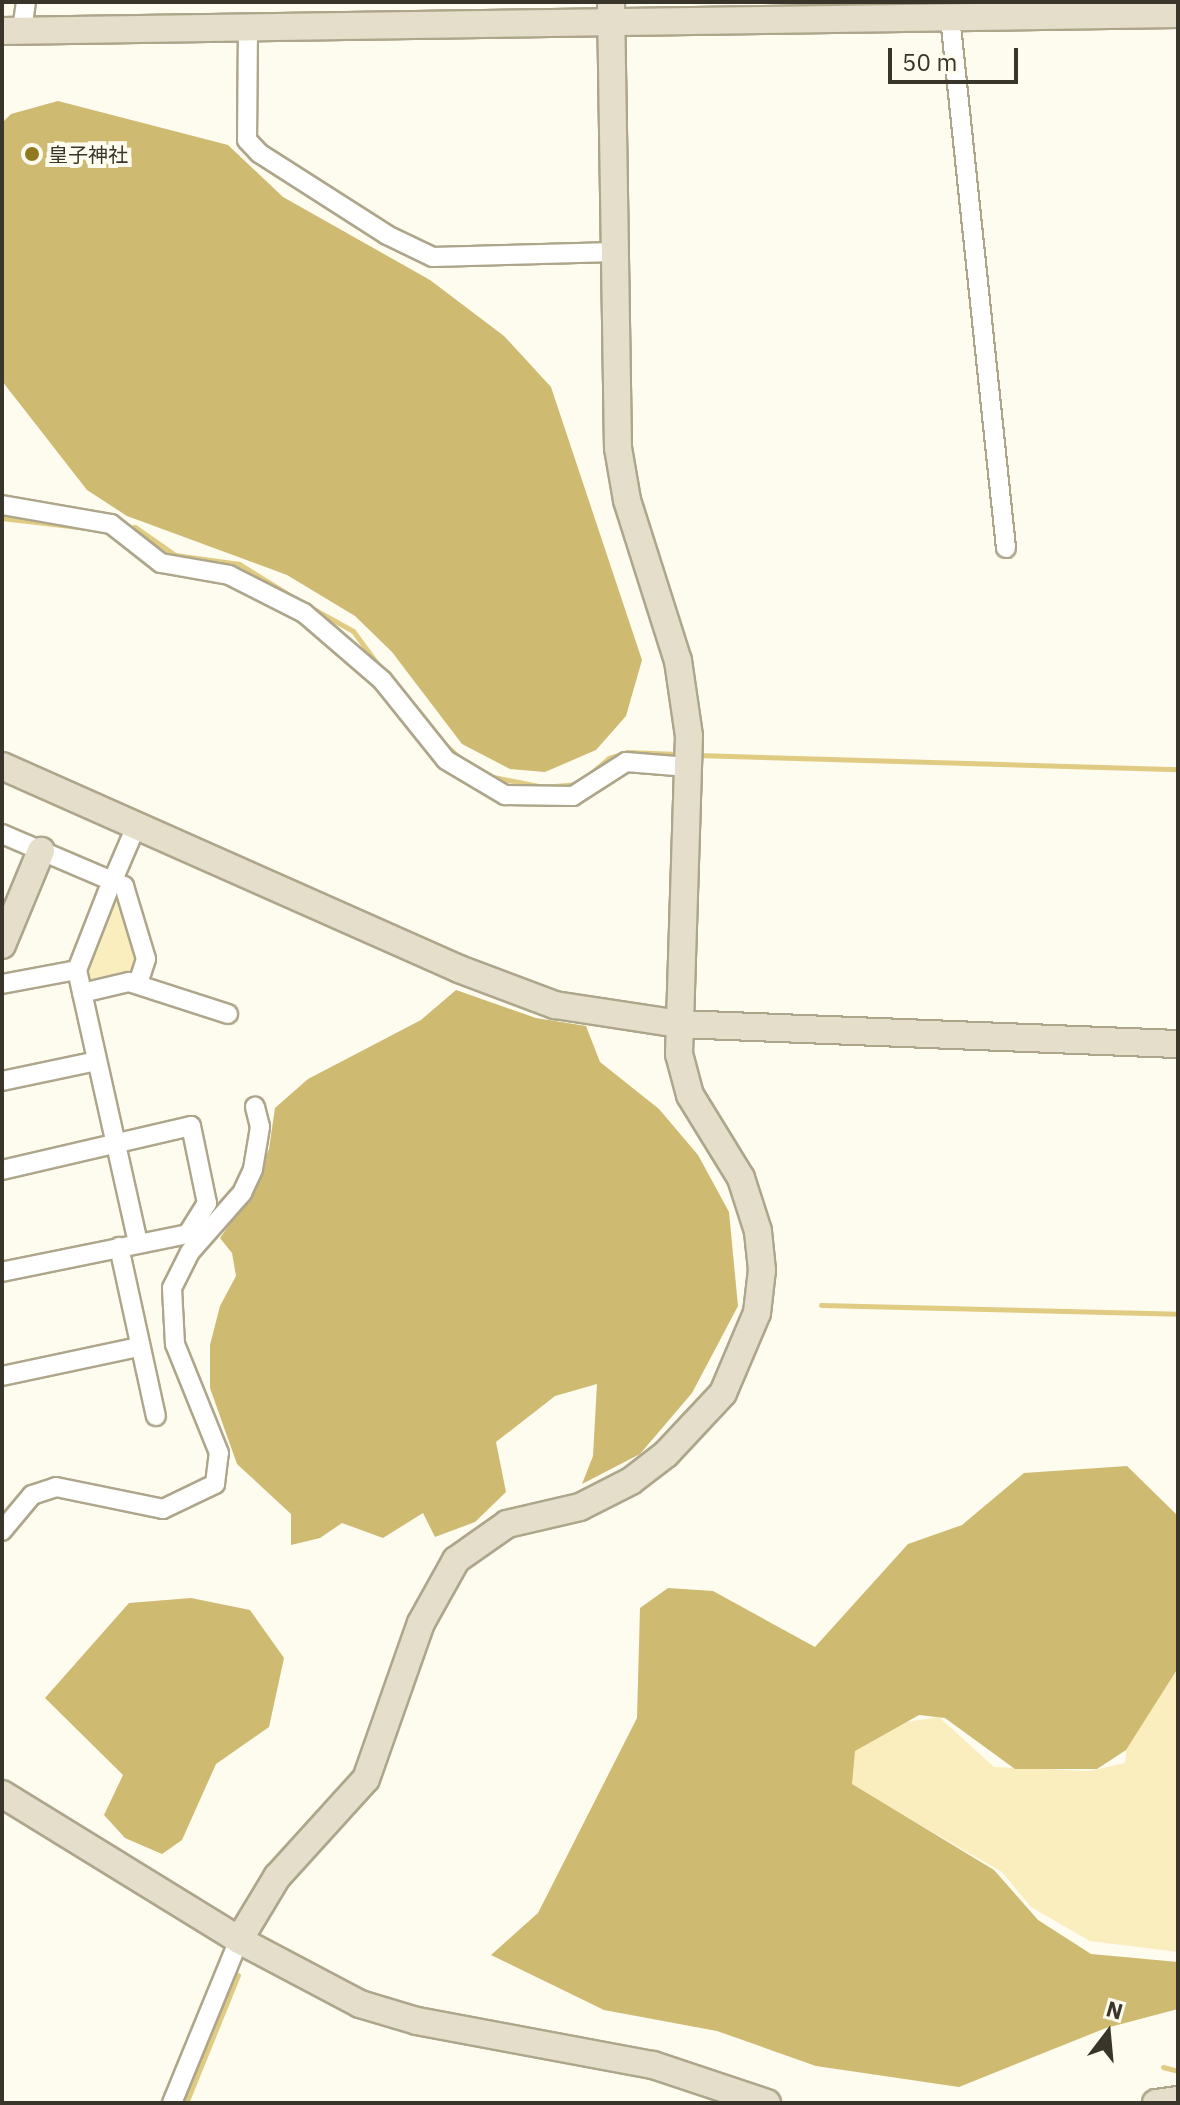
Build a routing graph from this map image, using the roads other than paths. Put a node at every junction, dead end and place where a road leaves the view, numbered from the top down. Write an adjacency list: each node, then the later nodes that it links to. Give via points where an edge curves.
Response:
1 (26, 2): 6 (street)
2 (610, 12): 4 (street); 5 (street); 7 (street)
3 (1178, 14): 4 (street)
4 (950, 17): 9 (street)
5 (248, 27): 6 (street); 7 (street, via 247,140 259,153 387,235 433,257)
6 (12, 30)
7 (614, 252): 10 (street, via 618,448 627,500 678,661)
8 (2, 505): 10 (street, via 111,524 161,563 229,575 304,613 382,680 446,760 505,795 573,796 626,762)
9 (1006, 548)
10 (689, 758): 22 (street)
11 (2, 766): 12 (street)
12 (137, 824): 15 (street); 22 (street, via 459,969 555,1005)
13 (2, 834): 14 (street)
14 (41, 851): 15 (street); 16 (street)
15 (110, 885): 17 (street); 19 (street, via 124,886 146,959)
16 (3, 938)
17 (77, 970): 18 (street); 20 (street)
18 (2, 984)
19 (138, 984): 20 (street); 21 (street)
20 (82, 993): 24 (street)
21 (228, 1014)
22 (679, 1024): 23 (street); 37 (street, via 679,1054 690,1095 741,1178 758,1231 762,1270 757,1313 739,1365 699,1424 631,1481 580,1507 507,1524 456,1560 421,1623 366,1779 277,1877)
23 (1178, 1044)
24 (97, 1061): 25 (street); 27 (street)
25 (2, 1081)
26 (255, 1107): 35 (street, via 260,1127 253,1169 242,1193 190,1252 172,1288 175,1344 219,1453 215,1484 163,1509 56,1487 32,1495)
27 (116, 1144): 28 (street); 29 (street); 29 (street, via 191,1126 207,1203 188,1234)
28 (2, 1170)
29 (138, 1242): 30 (street)
30 (119, 1247): 31 (street); 32 (street)
31 (2, 1272)
32 (139, 1347): 33 (street); 34 (street)
33 (2, 1376)
34 (156, 1416)
35 (2, 1531)
36 (2, 1794): 37 (street)
37 (239, 1940): 39 (street); 40 (street, via 360,2004 417,2021 653,2065)
38 (1178, 2100): 41 (street)
39 (172, 2103)
40 (767, 2103)
41 (1156, 2103)

